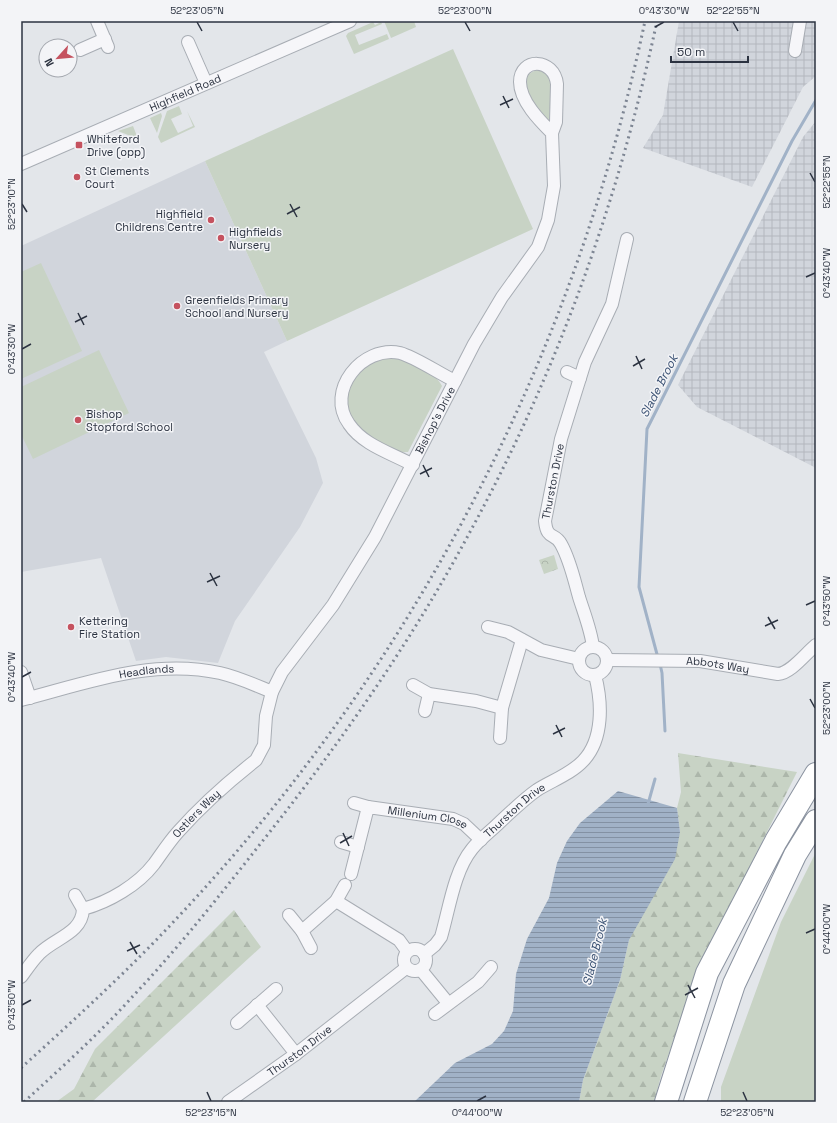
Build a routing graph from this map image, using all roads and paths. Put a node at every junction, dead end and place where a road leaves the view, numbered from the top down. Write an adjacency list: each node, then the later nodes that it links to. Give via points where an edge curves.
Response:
1 (97, 21): 5 (street, via 107,43)
2 (350, 21): 7 (street, Highfield Road)
3 (800, 21): 6 (street)
4 (188, 42): 7 (street)
5 (80, 50)
6 (796, 50)
7 (206, 83): 9 (street, Highfield Road)
8 (552, 133): 8 (street, Bishop's Drive, via 535,114 522,90 521,76 524,70 532,65 549,67 556,77 556,122); 13 (street, Bishop's Drive, via 554,186 543,236 531,258 492,313)
9 (22, 162)
10 (627, 239): 12 (street, Thurston Drive, via 612,304)
11 (567, 372): 12 (street)
12 (580, 378): 18 (street, Thurston Drive, via 560,439 545,521 549,536 560,542 566,555 590,630)
13 (455, 381): 14 (street, Bishop's Drive); 14 (street, via 401,353 390,352 363,361 346,381 342,396 348,423 368,442)
14 (413, 465): 24 (street, Bishop's Drive, via 375,537 341,591 282,672)
15 (488, 627): 16 (street, via 508,632)
16 (522, 640): 19 (street, via 552,654); 27 (street)
17 (816, 645): 20 (street, Abbots Way, via 785,674 724,664)
18 (592, 647): 19 (street, via 584,651); 20 (street, via 603,652)
19 (579, 659): 22 (street, via 583,671)
20 (607, 660): 22 (street, via 603,671)
21 (21, 672): 26 (street)
22 (595, 675): 34 (street, Thurston Drive, via 598,688 598,736 584,761 536,791)
23 (413, 685): 25 (street)
24 (272, 692): 26 (street, Headlands, via 221,674 200,670 157,668 113,674); 41 (street, Ostlers Way, via 266,716 264,745 256,760 177,832 141,878 100,904)
25 (429, 694): 27 (street); 28 (street)
26 (26, 699)
27 (502, 708): 29 (street)
28 (425, 711)
29 (500, 738)
30 (816, 774): 58 (highway, via 776,841 707,973)
31 (354, 803): 32 (street, Millenium Close)
32 (368, 807): 34 (street, Millenium Close, via 453,819 464,824); 36 (street)
33 (816, 821): 59 (highway, via 795,855 734,984)
34 (480, 840): 46 (street, Thurston Drive, via 464,860 441,937 436,945)
35 (341, 842): 36 (street)
36 (358, 847): 37 (street)
37 (351, 874)
38 (345, 886): 40 (street)
39 (75, 895): 41 (street)
40 (336, 901): 43 (street); 45 (street, via 399,940)
41 (83, 909): 50 (street, via 79,925 38,954)
42 (289, 915): 43 (street)
43 (302, 931): 44 (street)
44 (311, 948)
45 (407, 951): 46 (street, via 415,949); 48 (street, via 403,958)
46 (424, 954): 49 (street, via 426,962)
47 (491, 967): 52 (street, via 478,982)
48 (406, 968): 49 (street, via 414,972); 56 (street, Thurston Drive)
49 (421, 970): 52 (street)
50 (21, 977)
51 (276, 989): 53 (street)
52 (448, 1003): 54 (street)
53 (258, 1005): 55 (street); 56 (street)
54 (435, 1014)
55 (237, 1023)
56 (296, 1054): 57 (street, Thurston Drive)
57 (236, 1100)
58 (666, 1102)
59 (695, 1102)

